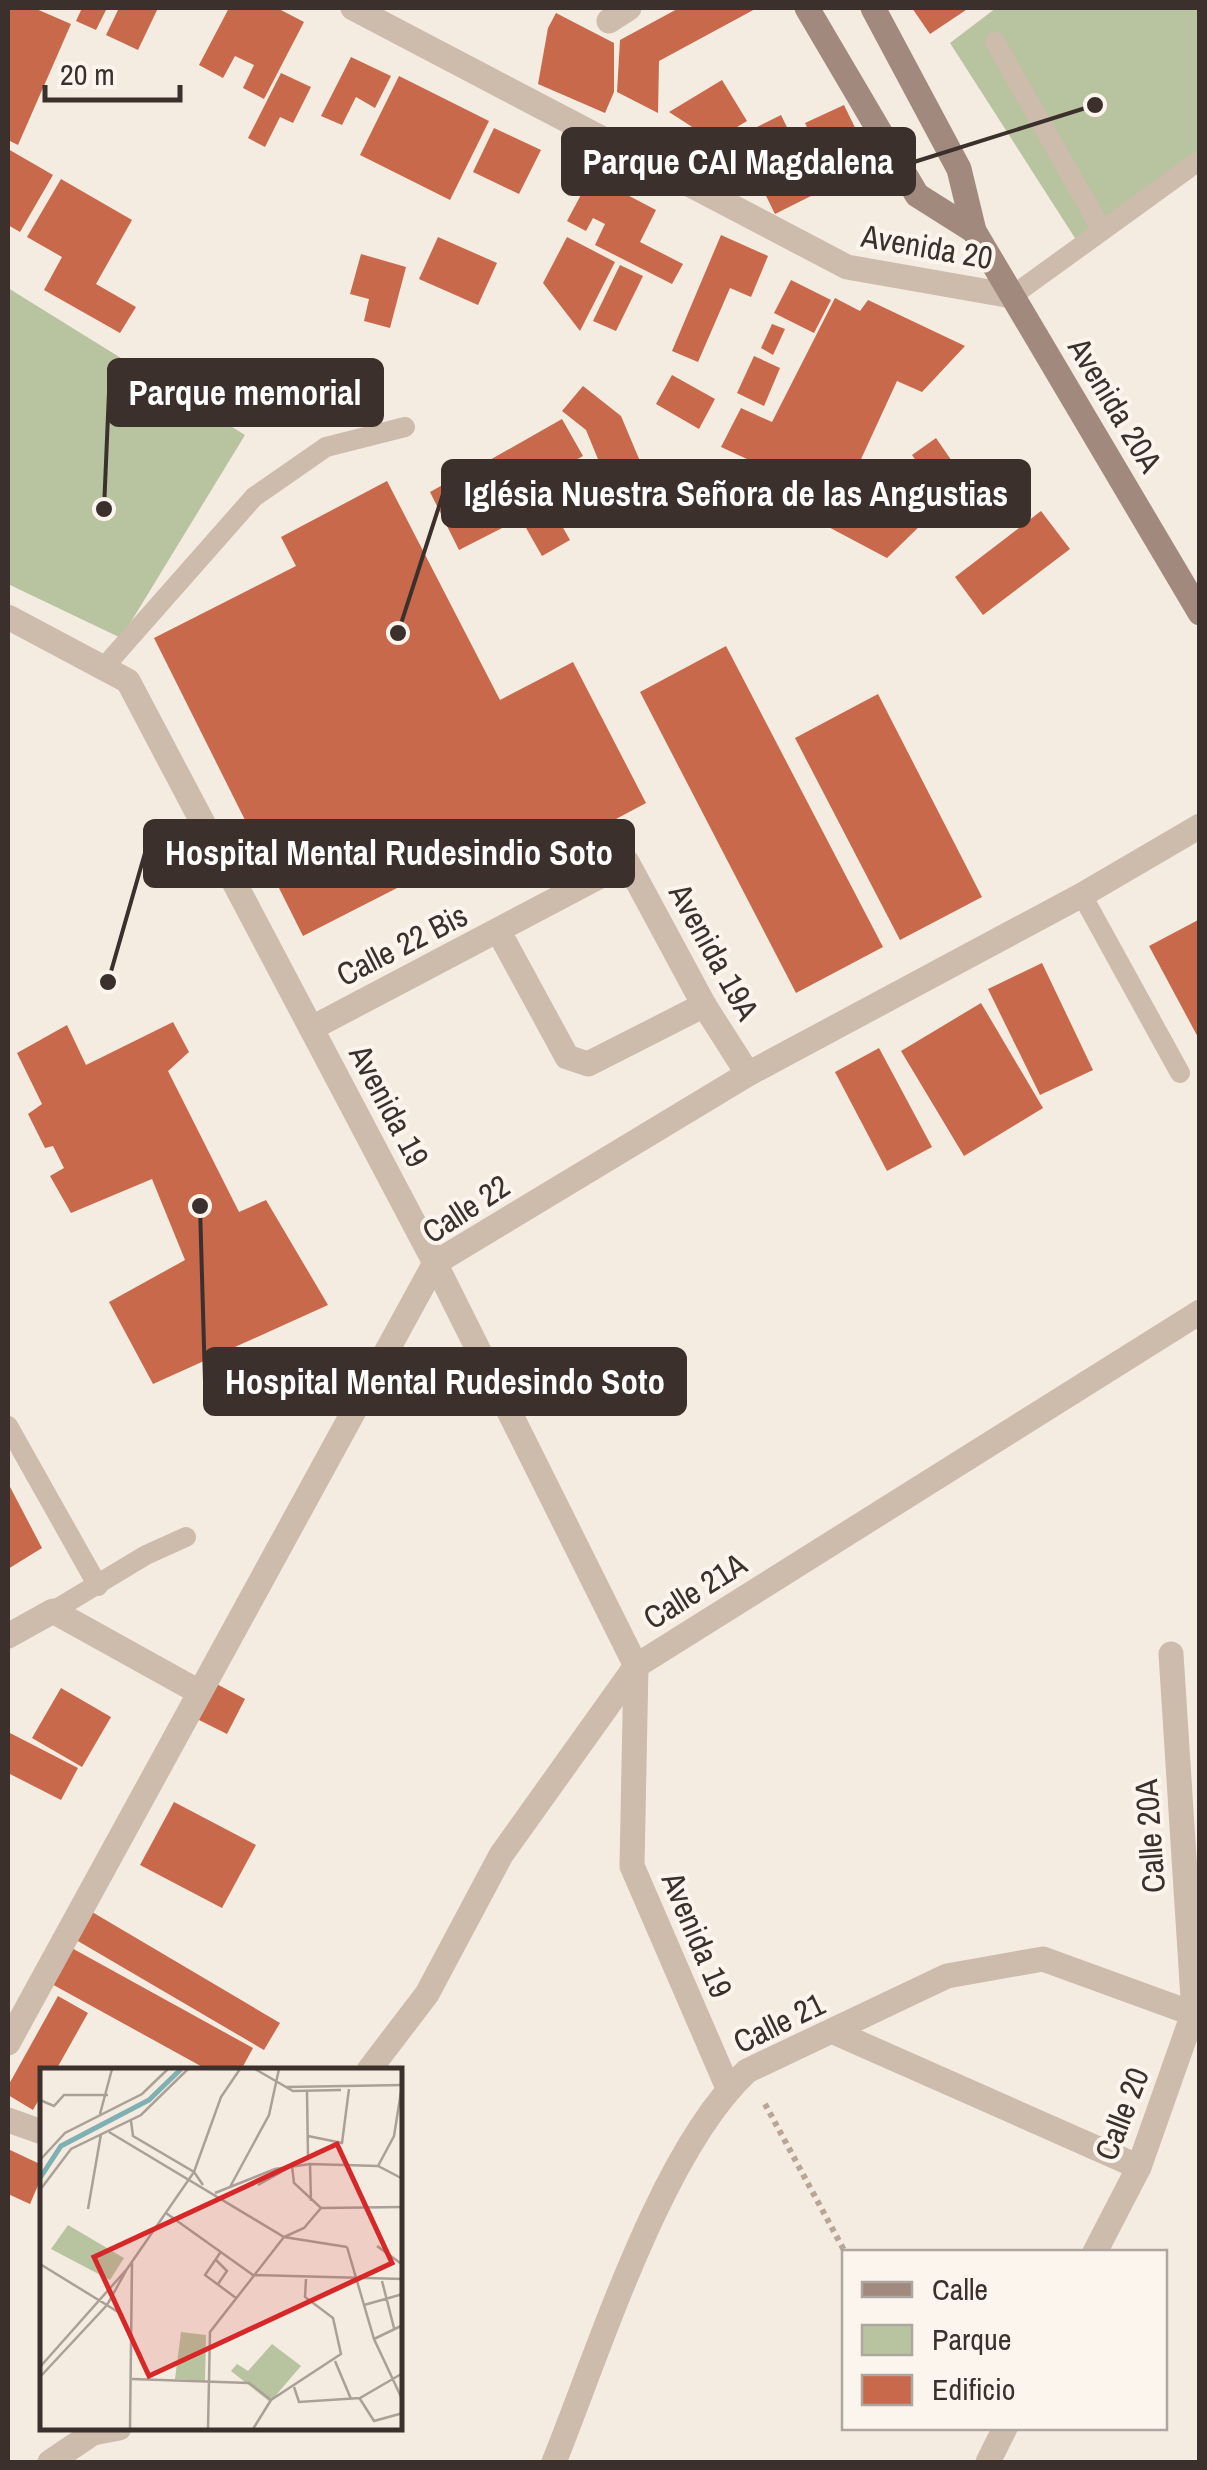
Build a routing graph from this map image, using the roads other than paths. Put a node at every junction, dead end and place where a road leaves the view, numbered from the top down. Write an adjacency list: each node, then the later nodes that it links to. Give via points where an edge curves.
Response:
1 (354, 8): 8 (street, Avenida 20, via 847,267)
2 (807, 8): 7 (main road, Avenida 20A, via 917,195)
3 (873, 8): 7 (main road, Avenida 20A, via 959,169)
4 (995, 42): 6 (lane)
5 (1200, 160): 6 (lane)
6 (1102, 230): 8 (lane)
7 (974, 231): 8 (main road, Avenida 20A)
8 (1012, 296): 10 (main road, Avenida 20A)
9 (405, 427): 12 (lane, via 326,447 254,497)
10 (1200, 613)
11 (8, 618): 12 (street, Avenida 19)
12 (104, 666): 18 (street, Avenida 19, via 128,682)
13 (1200, 826): 15 (street, Calle 22)
14 (627, 862): 16 (street, Calle 22 Bis); 17 (street, Avenida 19A)
15 (1082, 895): 19 (lane); 20 (street, Calle 22)
16 (499, 932): 17 (street, via 568,1057 588,1064); 18 (street, Calle 22 Bis)
17 (704, 1006): 20 (street, Avenida 19A)
18 (312, 1028): 21 (street, Avenida 19)
19 (1180, 1072)
20 (748, 1074): 21 (street, Calle 22)
21 (435, 1263): 29 (street, Avenida 19); 30 (street, Calle 22)
22 (1200, 1312): 29 (street, Calle 21A)
23 (8, 1426): 25 (lane)
24 (186, 1537): 25 (lane)
25 (98, 1586): 26 (lane)
26 (53, 1611): 27 (street); 30 (street)
27 (8, 1636)
28 (1172, 1654): 31 (street, Calle 20A)
29 (636, 1666): 34 (street, Calle 21A, via 500,1855 427,1994); 35 (street, Avenida 19, via 632,1866)
30 (198, 1692): 33 (street, Calle 22)
31 (1197, 2005): 32 (street, Calle 21, via 1043,1959 947,1976); 38 (street, Calle 20)
32 (834, 2032): 35 (street, Calle 21); 38 (street)
33 (8, 2043)
34 (370, 2068)
35 (738, 2080): 43 (street, Calle 21, via 664,2190)
36 (8, 2120): 37 (street)
37 (40, 2131)
38 (1140, 2167): 39 (street, Calle 20)
39 (1096, 2250)
40 (109, 2430): 42 (street)
41 (1005, 2430): 44 (street)
42 (50, 2462)
43 (554, 2462)
44 (988, 2462)

